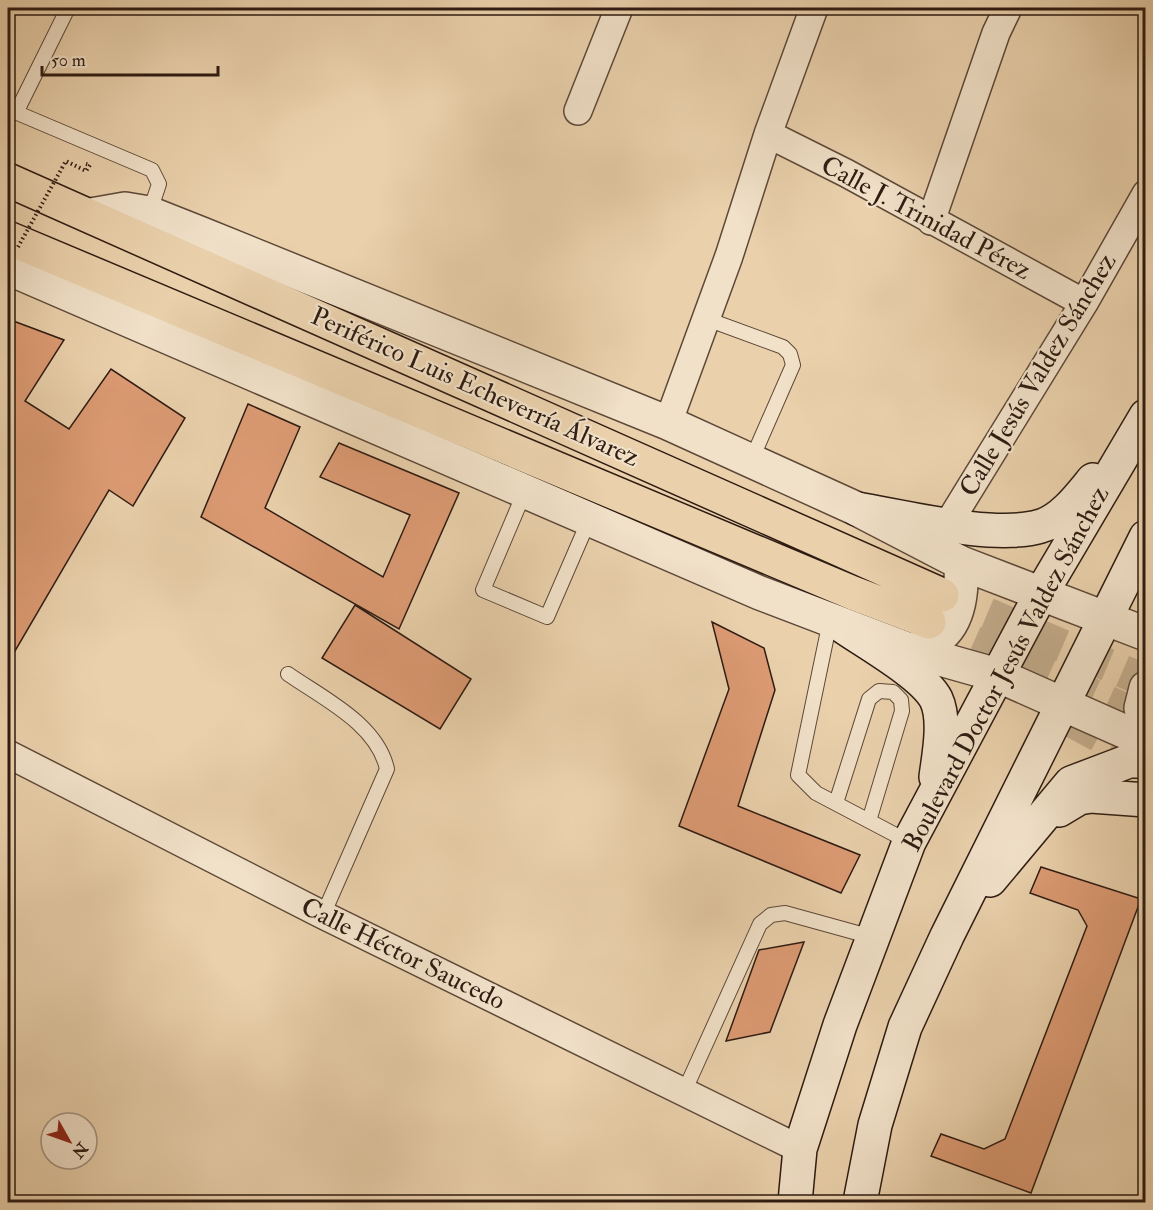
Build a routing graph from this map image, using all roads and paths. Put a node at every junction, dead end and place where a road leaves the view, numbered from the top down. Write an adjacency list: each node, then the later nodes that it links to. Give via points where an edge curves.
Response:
1 (68, 8): 5 (lane)
2 (619, 8): 6 (street)
3 (814, 8): 7 (street)
4 (1008, 8): 11 (street)
5 (12, 111): 12 (lane, via 152,170 159,184)
6 (578, 111)
7 (768, 134): 11 (street, Calle J. Trinidad Pérez); 15 (street, via 729,256)
8 (62, 168): 13 (path, bridge)
9 (8, 180): 12 (highway, Periférico Luis Echeverría Álvarez, via 91,215)
10 (1146, 194): 14 (street, Calle Jesús Valdez Sánchez)
11 (931, 220): 14 (street, Calle J. Trinidad Pérez)
12 (144, 226): 17 (main road); 28 (highway, Periférico Luis Echeverría Álvarez)
13 (11, 251): 19 (main road); 28 (highway, Periférico Luis Echeverría Álvarez)
14 (1084, 303): 22 (street, Calle Jesús Valdez Sánchez)
15 (704, 318): 17 (street); 18 (lane, via 783,347 790,354 793,364)
16 (1146, 414): 22 (main road, via 1082,493 1063,513 1042,526 997,530); 25 (main road, Boulevard Doctor Jesús Valdez Sánchez)
17 (668, 423): 18 (main road)
18 (751, 460): 20 (main road)
19 (525, 491): 21 (main road); 21 (lane, via 483,590 547,617)
20 (857, 509): 22 (main road); 24 (main road)
21 (589, 519): 27 (main road)
22 (948, 524)
23 (1146, 537): 26 (main road)
24 (961, 563): 25 (main road); 28 (main road, via 962,595 952,620 939,638)
25 (1042, 592): 26 (main road); 31 (main road, Boulevard Doctor Jesús Valdez Sánchez)
26 (1104, 617): 29 (main road); 33 (main road)
27 (835, 623): 28 (main road); 38 (main road, via 912,673 936,699 942,735); 40 (lane, via 798,775 805,784)
28 (926, 626): 31 (main road)
29 (1146, 634)
30 (288, 674): 44 (lane, via 366,729 384,753 387,769)
31 (997, 675): 33 (main road); 38 (main road, Boulevard Doctor Jesús Valdez Sánchez)
32 (1146, 688): 34 (main road, via 1142,708)
33 (1060, 705): 35 (main road); 45 (main road)
34 (1146, 729)
35 (1146, 741)
36 (8, 754): 44 (street, Calle Héctor Saucedo)
37 (1146, 760): 42 (main road, via 1129,761 1071,783)
38 (933, 796): 43 (main road, Boulevard Doctor Jesús Valdez Sánchez)
39 (1146, 800): 42 (main road, via 1079,798)
40 (836, 803): 41 (lane); 41 (lane, via 868,699 879,691 893,692 902,711)
41 (869, 821): 43 (lane)
42 (1020, 841): 45 (main road)
43 (909, 842): 46 (main road, Boulevard Doctor Jesús Valdez Sánchez)
44 (323, 915): 47 (street, Calle Héctor Saucedo)
45 (947, 936): 52 (main road, via 904,1027 875,1125)
46 (872, 938): 47 (lane, via 785,913 771,915 760,924); 48 (main road, Boulevard Doctor Jesús Valdez Sánchez)
47 (684, 1092): 48 (street, Calle Héctor Saucedo)
48 (800, 1149): 51 (main road, Boulevard Doctor Jesús Valdez Sánchez)
49 (8, 1200): 50 (lane)
50 (12, 1203)
51 (795, 1203)
52 (860, 1203)

